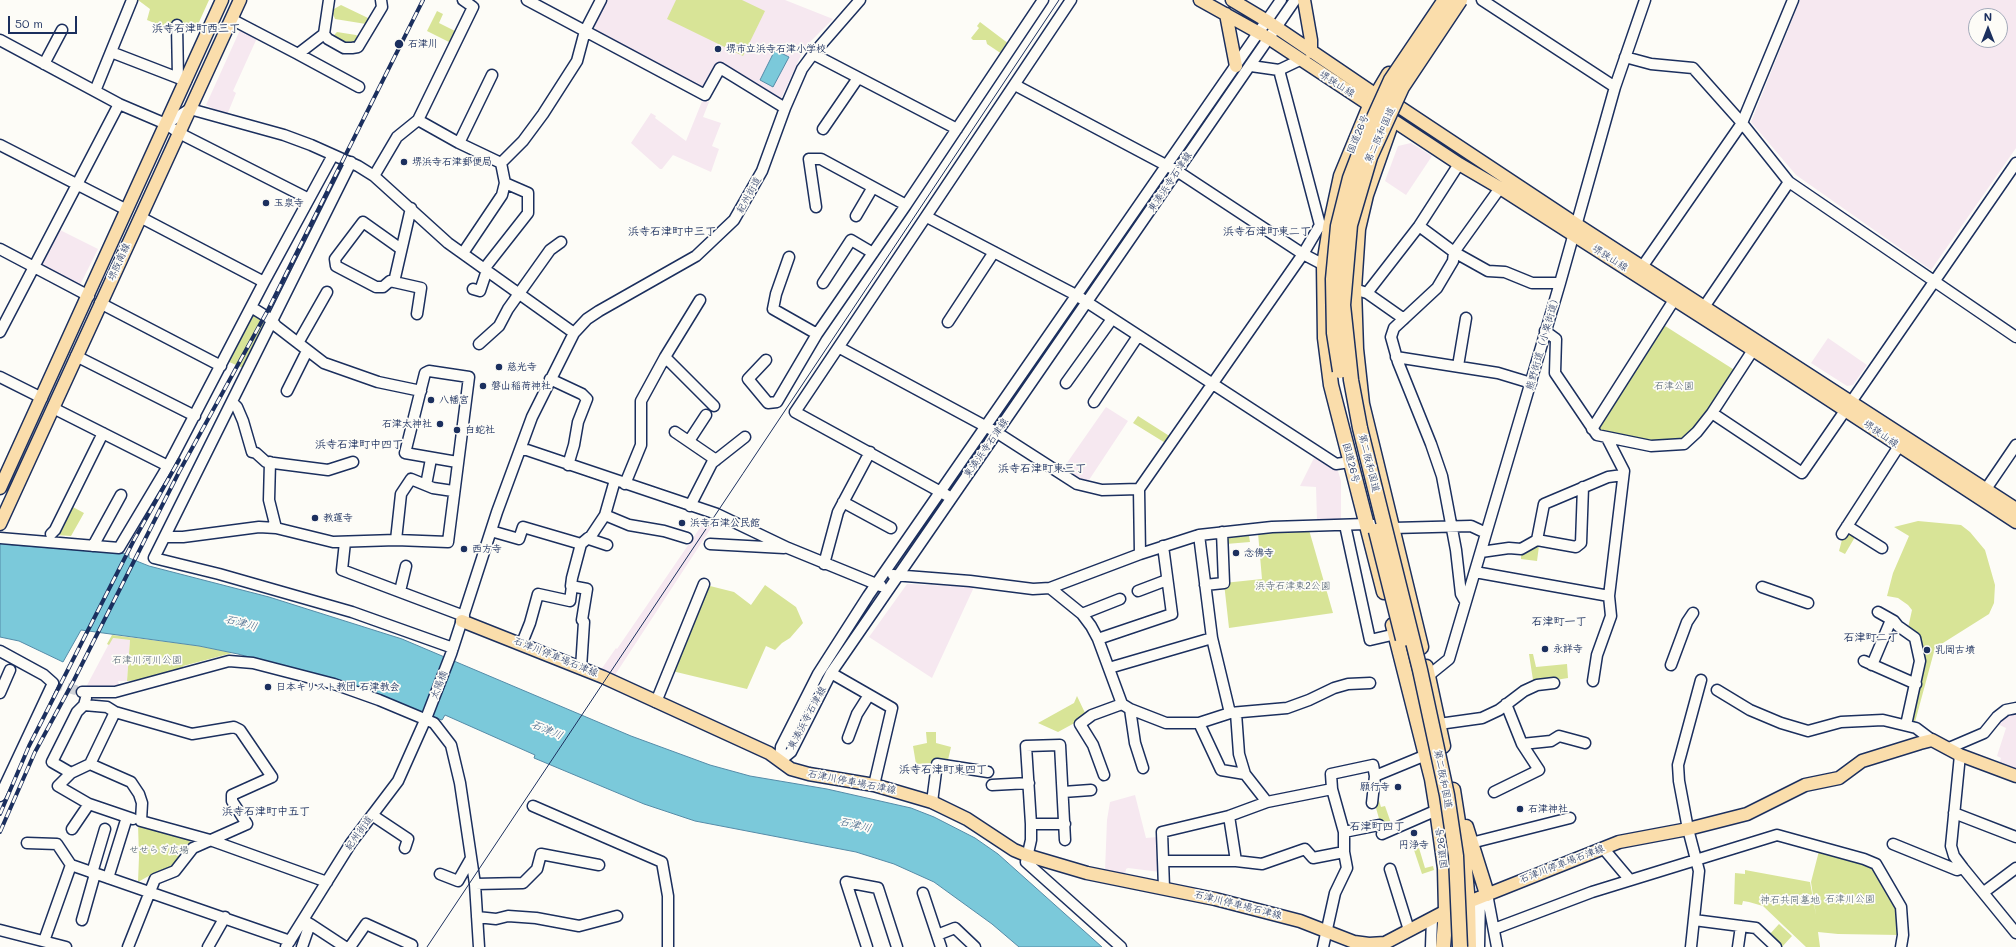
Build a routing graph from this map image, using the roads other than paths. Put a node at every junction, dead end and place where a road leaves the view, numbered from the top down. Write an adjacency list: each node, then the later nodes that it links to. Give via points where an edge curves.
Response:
1 (132, 0): 34 (street)
2 (222, 0): 46 (main road, 堺阪南線)
3 (240, 0): 25 (main road, 堺阪南線)
4 (329, 0): 31 (street)
5 (381, 0): 31 (street, via 382,7 358,47 344,48)
6 (463, 0): 56 (street, via 473,7)
7 (527, 0): 29 (street)
8 (601, 0): 29 (street)
9 (860, 0): 37 (street, 紀州街道)
10 (1043, 0): 61 (street)
11 (1071, 0): 47 (street)
12 (1200, 0): 24 (main road, 堺狭山線)
13 (1232, 0): 26 (main road, 堺狭山線)
14 (1281, 0): 26 (street, 東湊浜寺石津線)
15 (1295, 0): 26 (street, 東湊浜寺石津線)
16 (1304, 0): 35 (main road)
17 (1442, 0): 51 (highway, 国道26号)
18 (1445, 0): 384 (highway, 第二阪和国道, bridge, via 1391,80 1365,138 1344,203 1334,253 1333,279 1334,332 1342,384 1441,808 1450,891)
19 (1460, 0): 385 (highway, 第二阪和国道, bridge, via 1402,87 1370,157 1350,225 1343,304 1347,355 1360,428 1420,670 1447,795 1456,856)
20 (1464, 0): 53 (highway, 国道26号, via 1418,67)
21 (1482, 0): 49 (street)
22 (1645, 0): 38 (street, 熊野街道（小栗街道）)
23 (1790, 1): 58 (street)
24 (1226, 14): 30 (main road, 堺狭山線); 41 (main road)
25 (231, 19): 36 (street); 55 (main road, 堺阪南線)
26 (1271, 24): 30 (street, 東湊浜寺石津線); 32 (street, 東湊浜寺石津線); 35 (main road, 堺狭山線)
27 (177, 25): 46 (street)
28 (62, 30): 40 (street)
29 (585, 31): 54 (street, via 705,95 720,68); 67 (street, via 577,61 543,114)
30 (1258, 32): 32 (main road, 堺狭山線); 41 (street, 東湊浜寺石津線)
31 (324, 34): 36 (street)
32 (1270, 39): 39 (main road, 堺狭山線); 42 (street, 東湊浜寺石津線)
33 (0, 40): 40 (street)
34 (111, 52): 46 (street); 50 (street)
35 (1311, 52): 51 (main road, 堺狭山線)
36 (298, 54): 48 (street)
37 (813, 54): 45 (street); 54 (street, 紀州街道, via 802,69)
38 (1625, 57): 49 (street, 熊野街道（小栗街道）); 58 (street, via 1651,64 1693,68)
39 (1300, 60): 43 (street); 51 (main road, 堺狭山線)
40 (44, 64): 50 (street)
41 (1236, 66): 70 (street, 東湊浜寺石津線)
42 (1251, 66): 43 (street); 71 (street, 東湊浜寺石津線)
43 (1279, 70): 86 (street)
44 (492, 74): 63 (street)
45 (858, 78): 60 (street); 61 (street)
46 (182, 79): 59 (main road, 堺阪南線)
47 (1015, 85): 70 (street); 85 (street)
48 (359, 87)
49 (1615, 87): 88 (street, 熊野街道（小栗街道）)
50 (95, 91): 52 (street)
51 (1373, 100): 53 (main road, 堺狭山線); 57 (main road, 堺狭山線); 86 (highway, 国道26号)
52 (119, 104): 59 (street); 75 (street)
53 (1398, 106): 57 (highway, 国道26号); 88 (main road, 堺狭山線)
54 (785, 108): 127 (street, 紀州街道, via 762,171 749,197 728,228 696,256 599,311)
55 (190, 109): 59 (street); 62 (main road, 堺阪南線); 65 (street, via 284,135)
56 (418, 120): 63 (street); 72 (street, via 397,137)
57 (1393, 120): 69 (main road, 堺狭山線); 108 (highway, 国道26号, via 1360,222)
58 (1742, 123): 73 (street); 100 (street)
59 (166, 124): 62 (street); 82 (main road, 堺阪南線)
60 (823, 129)
61 (957, 129): 79 (street)
62 (179, 133): 78 (street); 84 (main road, 堺阪南線)
63 (458, 143): 67 (street)
64 (0, 145): 75 (street)
65 (333, 154): 66 (street); 78 (street)
66 (351, 162): 72 (street); 123 (street)
67 (501, 163): 74 (street)
68 (2016, 163): 102 (street)
69 (1459, 164): 77 (main road, 堺狭山線); 87 (street)
70 (1167, 166): 71 (street); 111 (street, 東湊浜寺石津線)
71 (1177, 171): 96 (street); 116 (street, 東湊浜寺石津線)
72 (374, 176): 81 (street)
73 (1789, 182): 102 (street); 118 (street)
74 (505, 183): 92 (street, via 502,194); 101 (street, via 528,193 528,213)
75 (77, 184): 82 (street); 99 (street)
76 (873, 187): 79 (street); 80 (street, via 821,159 809,159); 83 (street)
77 (1500, 188): 88 (main road, 堺狭山線); 94 (street)
78 (309, 199): 103 (street)
79 (906, 206): 95 (street)
80 (816, 207)
81 (411, 208): 91 (street); 92 (street, via 448,243)
82 (127, 210): 112 (main road, 堺阪南線)
83 (856, 216)
84 (140, 217): 103 (street); 115 (main road, 堺阪南線)
85 (927, 217): 93 (street); 133 (street)
86 (1325, 226): 96 (street); 98 (highway, 国道26号)
87 (1419, 226): 94 (street); 108 (street)
88 (1575, 230): 100 (main road, 堺狭山線); 106 (street, 熊野街道（小栗街道）); 114 (main road, 堺狭山線)
89 (561, 242): 110 (street, via 550,250)
90 (0, 249): 99 (street)
91 (401, 250): 104 (street); 104 (street, via 363,222 335,259 336,266 376,287 383,287 390,281)
92 (463, 252): 101 (street)
93 (994, 252): 111 (street); 124 (street)
94 (1454, 252): 106 (street, via 1488,271 1506,272 1532,283); 121 (street, via 1453,261 1437,288)
95 (873, 253): 105 (street, via 851,240); 128 (street)
96 (1303, 254): 98 (street); 146 (street)
97 (789, 257): 128 (street, via 773,309)
98 (1324, 265): 175 (highway, 国道26号, via 1325,338 1331,386)
99 (34, 266): 112 (street); 126 (street)
100 (1642, 267): 118 (main road, 堺狭山線)
101 (485, 270): 107 (street, via 480,291); 110 (street)
102 (1935, 280): 130 (street); 152 (street)
103 (264, 282): 117 (street)
104 (394, 282): 119 (street, via 421,288)
105 (822, 283)
106 (1560, 283): 125 (street, 熊野街道（小栗街道）)
107 (473, 290)
108 (1360, 291): 121 (street); 201 (highway, 国道26号, via 1358,377 1362,404)
109 (327, 292): 131 (street)
110 (518, 294): 127 (street); 132 (street, via 499,326)
111 (1076, 295): 116 (street); 158 (street, 東湊浜寺石津線)
112 (89, 296): 149 (main road, 堺阪南線)
113 (700, 300): 137 (street)
114 (1674, 300): 134 (main road, 堺狭山線); 159 (street)
115 (100, 303): 136 (main road, 堺阪南線); 140 (street)
116 (1088, 303): 120 (street); 161 (street, 東湊浜寺石津線)
117 (251, 307): 123 (street); 140 (street)
118 (1704, 307): 152 (main road, 堺狭山線)
119 (417, 314)
120 (1112, 318): 129 (street); 144 (street)
121 (1404, 318): 138 (street, via 1394,328 1391,337)
122 (1466, 318): 141 (street)
123 (272, 320): 131 (street); 150 (street)
124 (948, 322)
125 (1545, 331): 145 (street, 熊野街道（小栗街道）); 159 (street, via 1556,339 1555,373)
126 (0, 332)
127 (574, 333): 143 (street, 紀州街道)
128 (817, 334): 139 (street, via 777,402 768,403 748,379)
129 (1138, 336): 146 (street); 151 (street)
130 (2016, 337)
131 (298, 343): 135 (street)
132 (479, 344)
133 (840, 348): 158 (street); 169 (street, via 795,412)
134 (1753, 350): 152 (main road, 堺狭山線); 155 (street)
135 (307, 351): 147 (street); 148 (street, via 324,363 352,374)
136 (76, 356): 154 (main road, 堺阪南線); 157 (street)
137 (665, 357): 153 (street); 180 (street, via 641,401 641,445)
138 (1396, 357): 141 (street); 198 (street, via 1440,469)
139 (766, 360)
140 (221, 366): 157 (street)
141 (1458, 366): 145 (street, via 1498,373)
142 (0, 377): 149 (street)
143 (550, 379): 168 (street, 紀州街道); 176 (street, via 582,394 587,399 578,422)
144 (1066, 383)
145 (1531, 383): 204 (street, 熊野街道（小栗街道）)
146 (1213, 385): 175 (street, via 1336,464); 184 (street)
147 (287, 391)
148 (420, 391): 170 (street, via 405,453); 174 (street, via 425,373 429,371 469,377)
149 (42, 398): 183 (main road, 堺阪南線)
150 (232, 402): 172 (street, via 243,421 252,452); 207 (street)
151 (1094, 402)
152 (1848, 405): 155 (street, via 1802,473); 167 (main road, 堺狭山線); 185 (main road, 堺狭山線)
153 (714, 406)
154 (53, 408): 162 (street); 195 (main road, 堺阪南線)
155 (1712, 414): 164 (street, via 1684,444 1651,446)
156 (706, 415): 165 (street)
157 (195, 416): 177 (street)
158 (986, 427): 161 (street); 187 (street, 東湊浜寺石津線)
159 (1592, 429): 164 (street, via 1597,435)
160 (675, 432): 165 (street)
161 (996, 432): 184 (street, via 1077,484 1102,490); 189 (street, 東湊浜寺石津線)
162 (103, 433): 177 (street); 205 (street)
163 (746, 437): 171 (street)
164 (1606, 438): 178 (street, via 1624,471)
165 (689, 441): 171 (street)
166 (2016, 445): 185 (street)
167 (1899, 446): 194 (main road, 堺狭山線); 219 (street, via 1844,530)
168 (520, 450): 176 (street, via 527,450); 202 (street, 紀州街道)
169 (870, 452): 187 (street); 190 (street)
170 (431, 459): 174 (street); 181 (street)
171 (716, 460): 191 (street, via 712,463)
172 (270, 462): 173 (street, via 328,470); 199 (street, via 269,500)
173 (353, 462)
174 (457, 462): 186 (street)
175 (1350, 462): 196 (highway, 国道26号)
176 (568, 465): 179 (street)
177 (168, 466): 216 (street, via 119,548)
178 (1623, 475): 182 (street, via 1608,477); 237 (street)
179 (615, 480): 180 (street); 193 (street)
180 (625, 484): 191 (street)
181 (426, 485): 186 (street); 210 (street, via 411,479 401,494)
182 (1583, 487): 211 (street, via 1544,504); 211 (street, via 1581,543 1576,547)
183 (0, 488)
184 (1139, 489): 221 (street)
185 (1986, 489): 192 (main road, 堺狭山線)
186 (453, 491): 210 (street, via 448,542)
187 (942, 492): 189 (street); 225 (street, 東湊浜寺石津線)
188 (121, 496): 216 (street)
189 (951, 498): 226 (street, 東湊浜寺石津線)
190 (843, 502): 200 (street); 222 (street)
191 (690, 506): 218 (street, via 717,514)
192 (2016, 509)
193 (605, 515): 209 (street, via 629,525); 213 (street)
194 (2016, 522)
195 (0, 524)
196 (1366, 524): 197 (street); 201 (street); 246 (highway, 国道26号)
197 (1345, 525): 203 (street); 246 (street, via 1370,640)
198 (1451, 526): 201 (street); 204 (street, via 1471,526); 239 (street, via 1461,594)
199 (276, 528): 207 (street, via 259,527); 212 (street, via 318,539)
200 (891, 528)
201 (1393, 528): 257 (highway, 国道26号)
202 (491, 531): 213 (street, via 519,539 524,527); 244 (street, 紀州街道)
203 (1222, 532): 206 (street); 230 (street, via 1224,583)
204 (1486, 533): 220 (street, 熊野街道（小栗街道）)
205 (51, 534)
206 (1199, 535): 217 (street); 230 (street)
207 (166, 537): 251 (street, via 154,558 352,612)
208 (0, 538): 216 (street)
209 (687, 538)
210 (396, 540): 212 (street)
211 (1537, 540): 220 (street, via 1521,549)
212 (345, 542): 235 (street, via 342,570)
213 (585, 542): 215 (street); 231 (street, via 572,578)
214 (710, 544): 218 (street)
215 (607, 545)
216 (93, 546)
217 (1163, 546): 221 (street); 227 (street)
218 (788, 548): 222 (street)
219 (1882, 548)
220 (1481, 552): 224 (street, 熊野街道（小栗街道）)
221 (1140, 554): 233 (street)
222 (824, 564): 229 (street)
223 (406, 566): 235 (street)
224 (1475, 572): 237 (street); 239 (street, 熊野街道（小栗街道）)
225 (884, 575): 226 (street); 229 (street, 東湊浜寺石津線)
226 (898, 575): 233 (street, via 1033,589); 234 (street, 東湊浜寺石津線)
227 (1167, 580): 236 (street); 248 (street, via 1172,614)
228 (704, 584): 266 (street)
229 (876, 584): 234 (street); 284 (street, 東湊浜寺石津線, via 818,674 781,747)
230 (1205, 585): 247 (street)
231 (572, 586): 249 (street, via 570,602 538,594); 253 (street, via 592,590 582,620 584,622)
232 (1762, 587): 240 (street)
233 (1050, 588): 243 (street)
234 (888, 589): 256 (street, 東湊浜寺石津線)
235 (400, 591): 244 (street)
236 (1138, 591)
237 (1609, 596): 259 (street, via 1611,616 1598,655)
238 (1120, 599): 243 (street)
239 (1465, 601): 257 (street, 熊野街道（小栗街道）, via 1449,658)
240 (1808, 603)
241 (1878, 612): 245 (street)
242 (1693, 613): 252 (street, via 1687,622)
243 (1082, 614): 248 (street)
244 (463, 618): 249 (main road, 石津川停車場石津線); 251 (street)
245 (1891, 620): 262 (street, via 1915,638 1920,661); 262 (street, via 1868,663)
246 (1396, 634): 283 (highway, 国道26号)
247 (1212, 638): 254 (street); 272 (street)
248 (1098, 639): 254 (street)
249 (522, 644): 253 (main road, 石津川停車場石津線)
250 (0, 651): 301 (street, via 44,675 53,683)
251 (452, 651): 273 (street, 太陽橋)
252 (1671, 665)
253 (581, 668): 266 (main road, 石津川停車場石津線)
254 (1109, 668): 269 (street)
255 (10, 670): 264 (street)
256 (831, 673): 265 (street); 284 (street, 東湊浜寺石津線, via 791,752)
257 (1428, 676): 275 (highway, 国道26号)
258 (1701, 680): 318 (street, via 1678,766)
259 (1593, 681)
260 (1370, 683): 272 (street, via 1348,684 1334,688 1287,708)
261 (1554, 683): 267 (street, via 1537,685)
262 (1916, 684): 276 (street)
263 (1717, 690): 276 (street, via 1750,710 1808,731 1841,722 1864,720 1883,720)
264 (0, 693)
265 (869, 695): 277 (street, via 857,714); 294 (street, via 892,708)
266 (656, 702): 284 (main road, 石津川停車場石津線, via 769,753)
267 (1506, 704): 275 (street, via 1482,718); 280 (street)
268 (84, 705): 271 (street, via 107,707); 273 (street, via 85,692 115,692 229,661 253,662 334,684); 288 (street, via 77,712 52,762)
269 (1126, 706): 274 (street, via 1166,723); 286 (street, via 1134,743); 290 (street, via 1092,715 1080,724 1093,745)
270 (2016, 708): 281 (street, via 2006,710 1997,717 1984,733)
271 (115, 712): 285 (street); 321 (street, via 192,734 234,727 240,730 272,777 232,795 232,801 247,824)
272 (1233, 713): 274 (street); 289 (street, via 1239,754)
273 (426, 718): 309 (street, 紀州街道, via 398,781); 330 (street, via 434,723 451,744 466,814)
274 (1199, 723): 289 (street, via 1221,770)
275 (1439, 724): 298 (highway, 国道26号)
276 (1906, 725): 278 (street, via 1916,728)
277 (848, 738)
278 (1932, 740): 281 (main road); 318 (main road, 石津川停車場石津線, via 1862,761 1839,778 1805,785 1747,814)
279 (1585, 743): 280 (street, via 1559,736 1551,741)
280 (1522, 744): 300 (street, via 1539,770)
281 (1948, 748): 282 (main road)
282 (1960, 754): 292 (main road); 308 (street)
283 (1426, 755): 291 (street); 307 (highway, 国道26号)
284 (780, 761): 294 (main road, 石津川停車場石津線, via 796,771)
285 (90, 764): 288 (street); 321 (street, via 131,782 142,803 141,822)
286 (1143, 768)
287 (988, 772): 302 (street, via 937,764)
288 (72, 773): 305 (street, via 58,786)
289 (1245, 774): 303 (street)
290 (1104, 775)
291 (1375, 776): 296 (street, via 1373,765 1331,774); 304 (street)
292 (2016, 776)
293 (1029, 783): 295 (street); 299 (street, via 1026,746 1060,745); 314 (street)
294 (874, 785): 302 (main road, 石津川停車場石津線)
295 (992, 785)
296 (1332, 789): 303 (street); 319 (street)
297 (1092, 790): 299 (street)
298 (1453, 791): 324 (highway); 349 (highway, 国道26号, via 1464,860)
299 (1063, 792): 315 (street)
300 (1494, 792)
301 (0, 796)
302 (932, 802): 329 (main road, 石津川停車場石津線)
303 (1267, 802): 310 (street)
304 (1372, 803)
305 (89, 804): 311 (street); 316 (street)
306 (533, 806): 375 (street, via 662,862 668,896)
307 (1438, 810): 319 (street, via 1381,829); 350 (highway, 国道26号, via 1445,868)
308 (1954, 813): 320 (street); 336 (street, via 1951,846 1954,856)
309 (372, 815): 326 (street, via 408,839); 343 (street, 紀州街道)
310 (1229, 816): 332 (street, via 1162,832); 333 (street)
311 (127, 817): 313 (street); 341 (street)
312 (1570, 818): 324 (street)
313 (137, 820)
314 (1031, 824): 315 (street); 329 (street, via 1031,840)
315 (1065, 824): 322 (street)
316 (72, 829)
317 (106, 829): 339 (street)
318 (1688, 829): 327 (main road, 石津川停車場石津線, via 1619,842); 331 (street)
319 (1344, 832): 328 (street)
320 (2016, 837)
321 (210, 840): 343 (street); 346 (street, via 193,848 175,871 155,879)
322 (1065, 840)
323 (27, 843): 335 (street, via 57,844)
324 (1472, 843): 349 (highway)
325 (1893, 844): 336 (street, via 1957,870)
326 (405, 848)
327 (1603, 848): 342 (street); 349 (main road, 石津川停車場石津線)
328 (1344, 852): 333 (street, via 1313,858 1306,849 1262,864); 361 (street, via 1347,868 1335,893)
329 (1026, 855): 345 (main road, 石津川停車場石津線, via 1087,873); 380 (street, via 1026,862)
330 (470, 860): 340 (street, via 458,880); 344 (street)
331 (1695, 860): 342 (street); 356 (street, via 1699,871); 392 (street, via 1777,835 1876,864 1901,907)
332 (1164, 861): 333 (street); 345 (street)
333 (1236, 862)
334 (599, 864): 344 (street, via 541,854 537,869 523,883)
335 (72, 865): 339 (street); 365 (street)
336 (1963, 868): 347 (street)
337 (2016, 868): 347 (street)
338 (1390, 869): 362 (street)
339 (94, 873): 341 (street); 355 (street)
340 (440, 874)
341 (108, 878): 346 (street)
342 (1630, 880): 359 (street)
343 (327, 882): 357 (street, 紀州街道)
344 (475, 884): 353 (street)
345 (1164, 888): 361 (main road, 石津川停車場石津線, via 1229,902)
346 (150, 892): 352 (street); 369 (street)
347 (1984, 892): 363 (street)
348 (923, 893): 364 (street)
349 (1478, 898): 350 (main road, 石津川停車場石津線); 359 (street); 386 (highway, 国道26号); 387 (street)
350 (1446, 911): 354 (main road, 石津川停車場石津線); 383 (highway, 国道26号)
351 (617, 916): 353 (street, via 579,926 536,918)
352 (225, 917): 366 (street); 370 (street)
353 (477, 917): 374 (street)
354 (1432, 918): 362 (main road, 石津川停車場石津線); 382 (street)
355 (82, 920)
356 (1694, 920): 358 (street); 389 (street)
357 (306, 922): 366 (street, 紀州街道); 371 (street); 372 (street)
358 (1741, 926): 390 (street); 391 (street, via 1756,928)
359 (1494, 929): 388 (street)
360 (0, 930): 365 (street)
361 (1327, 930): 362 (main road, 石津川停車場石津線, via 1354,942 1377,944); 381 (street)
362 (1409, 930)
363 (2016, 933)
364 (937, 935): 378 (street); 379 (street, via 955,928)
365 (44, 941): 368 (street)
366 (288, 944)
367 (412, 946): 373 (street, via 366,924)
368 (66, 947)
369 (128, 947)
370 (208, 947)
371 (302, 947)
372 (345, 947)
373 (350, 947)
374 (479, 947)
375 (668, 947)
376 (867, 947): 377 (street, via 846,882 878,888)
377 (897, 947)
378 (941, 947)
379 (975, 947)
380 (1121, 947)
381 (1323, 947)
382 (1431, 947)
383 (1443, 947)
384 (1450, 947)
385 (1460, 947)
386 (1468, 947)
387 (1479, 947)
388 (1497, 947)
389 (1691, 947)
390 (1738, 947)
391 (1776, 947)
392 (1901, 947)

